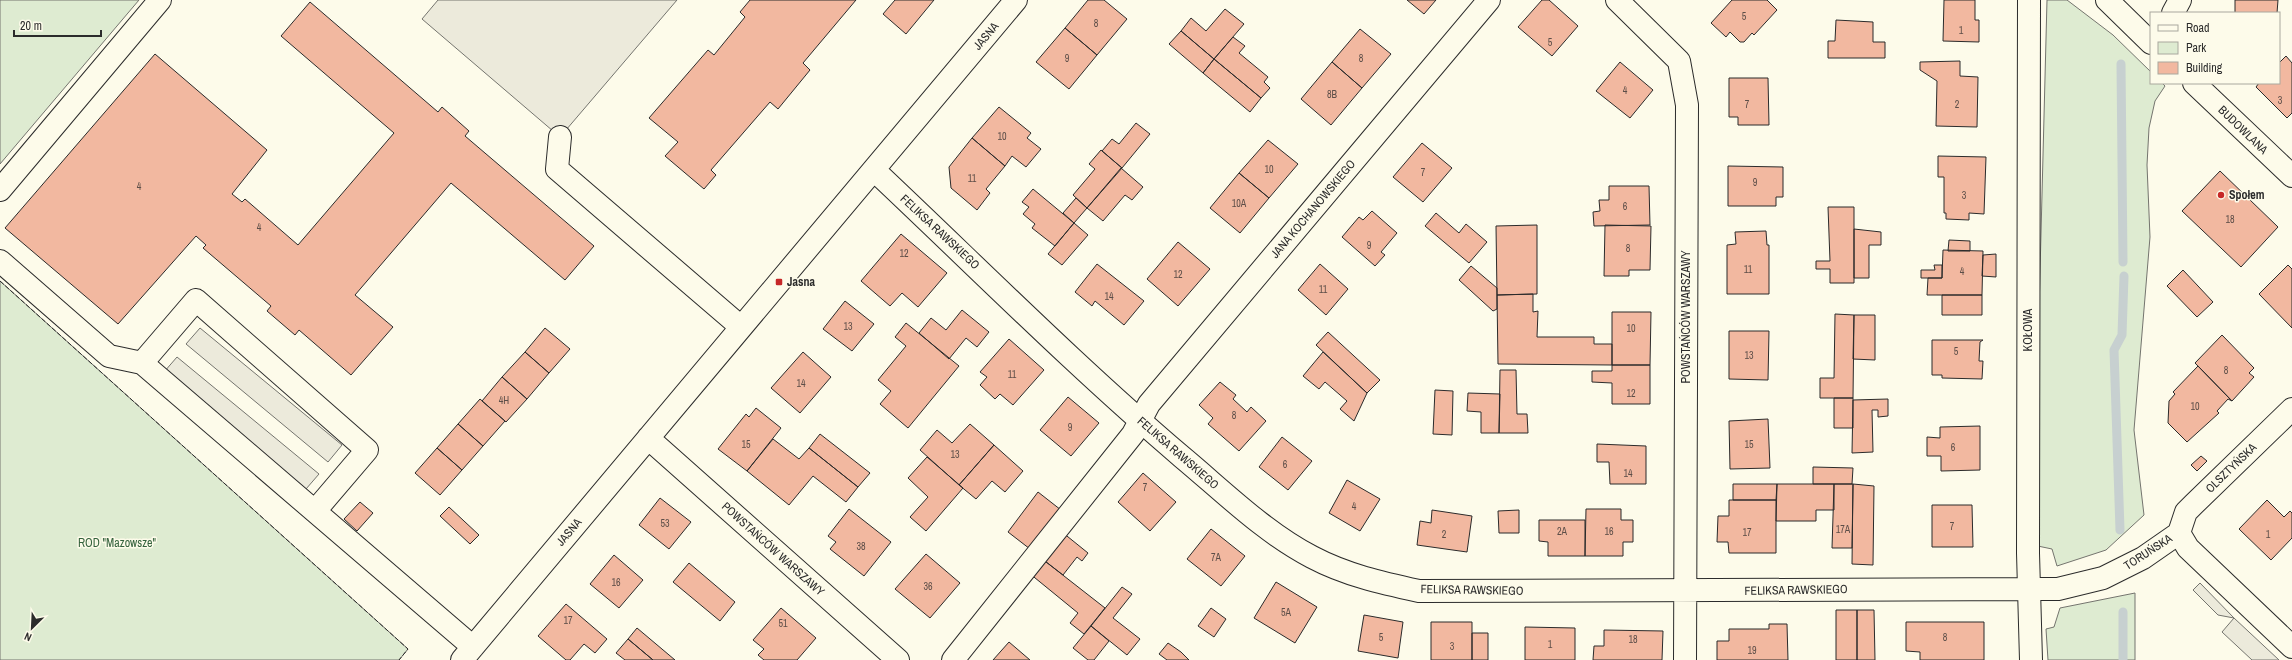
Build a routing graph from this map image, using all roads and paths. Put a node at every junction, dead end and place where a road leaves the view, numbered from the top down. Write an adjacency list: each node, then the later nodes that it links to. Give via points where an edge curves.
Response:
1 (160, 0): 14 (street)
2 (1016, 0): 12 (street, JASNA)
3 (1489, 0): 19 (street, JANA KOCHANOWSKIEGO, via 1149,404)
4 (1617, 0): 24 (street, POWSTAŃCÓW WARSZAWY, via 1678,61 1687,106)
5 (2029, 0): 23 (street, KOŁOWA, via 2028,553)
6 (2107, 0): 9 (street)
7 (2180, 0): 8 (street)
8 (2174, 12)
9 (2150, 40)
10 (2195, 84): 13 (street, BUDOWLANA)
11 (560, 137): 16 (street, via 557,169)
12 (874, 170): 16 (street, JASNA); 19 (street, FELIKSA RAWSKIEGO)
13 (2292, 176)
14 (0, 190)
15 (0, 261): 17 (street, via 109,356)
16 (741, 327): 20 (street, JASNA)
17 (142, 363): 21 (street); 21 (street, via 196,300 367,450)
18 (2292, 409): 22 (street, OLSZTYŃSKA, via 2186,512)
19 (1139, 420): 24 (street, FELIKSA RAWSKIEGO, via 1261,524 1285,541 1339,570 1419,591); 28 (street, JANA KOCHANOWSKIEGO, via 1133,434)
20 (648, 438): 26 (street, JASNA); 27 (street, POWSTAŃCÓW WARSZAWY)
21 (315, 511): 26 (street)
22 (2179, 533): 23 (street, TORUŃSKA, via 2143,558 2103,578 2058,589); 25 (street, TORUŃSKA, via 2188,548)
23 (2031, 589): 24 (street, FELIKSA RAWSKIEGO); 30 (street, KOŁOWA)
24 (1685, 591): 29 (street, POWSTAŃCÓW WARSZAWY)
25 (2292, 646)
26 (468, 653)
27 (898, 660)
28 (953, 660)
29 (1685, 660)
30 (2031, 660)

